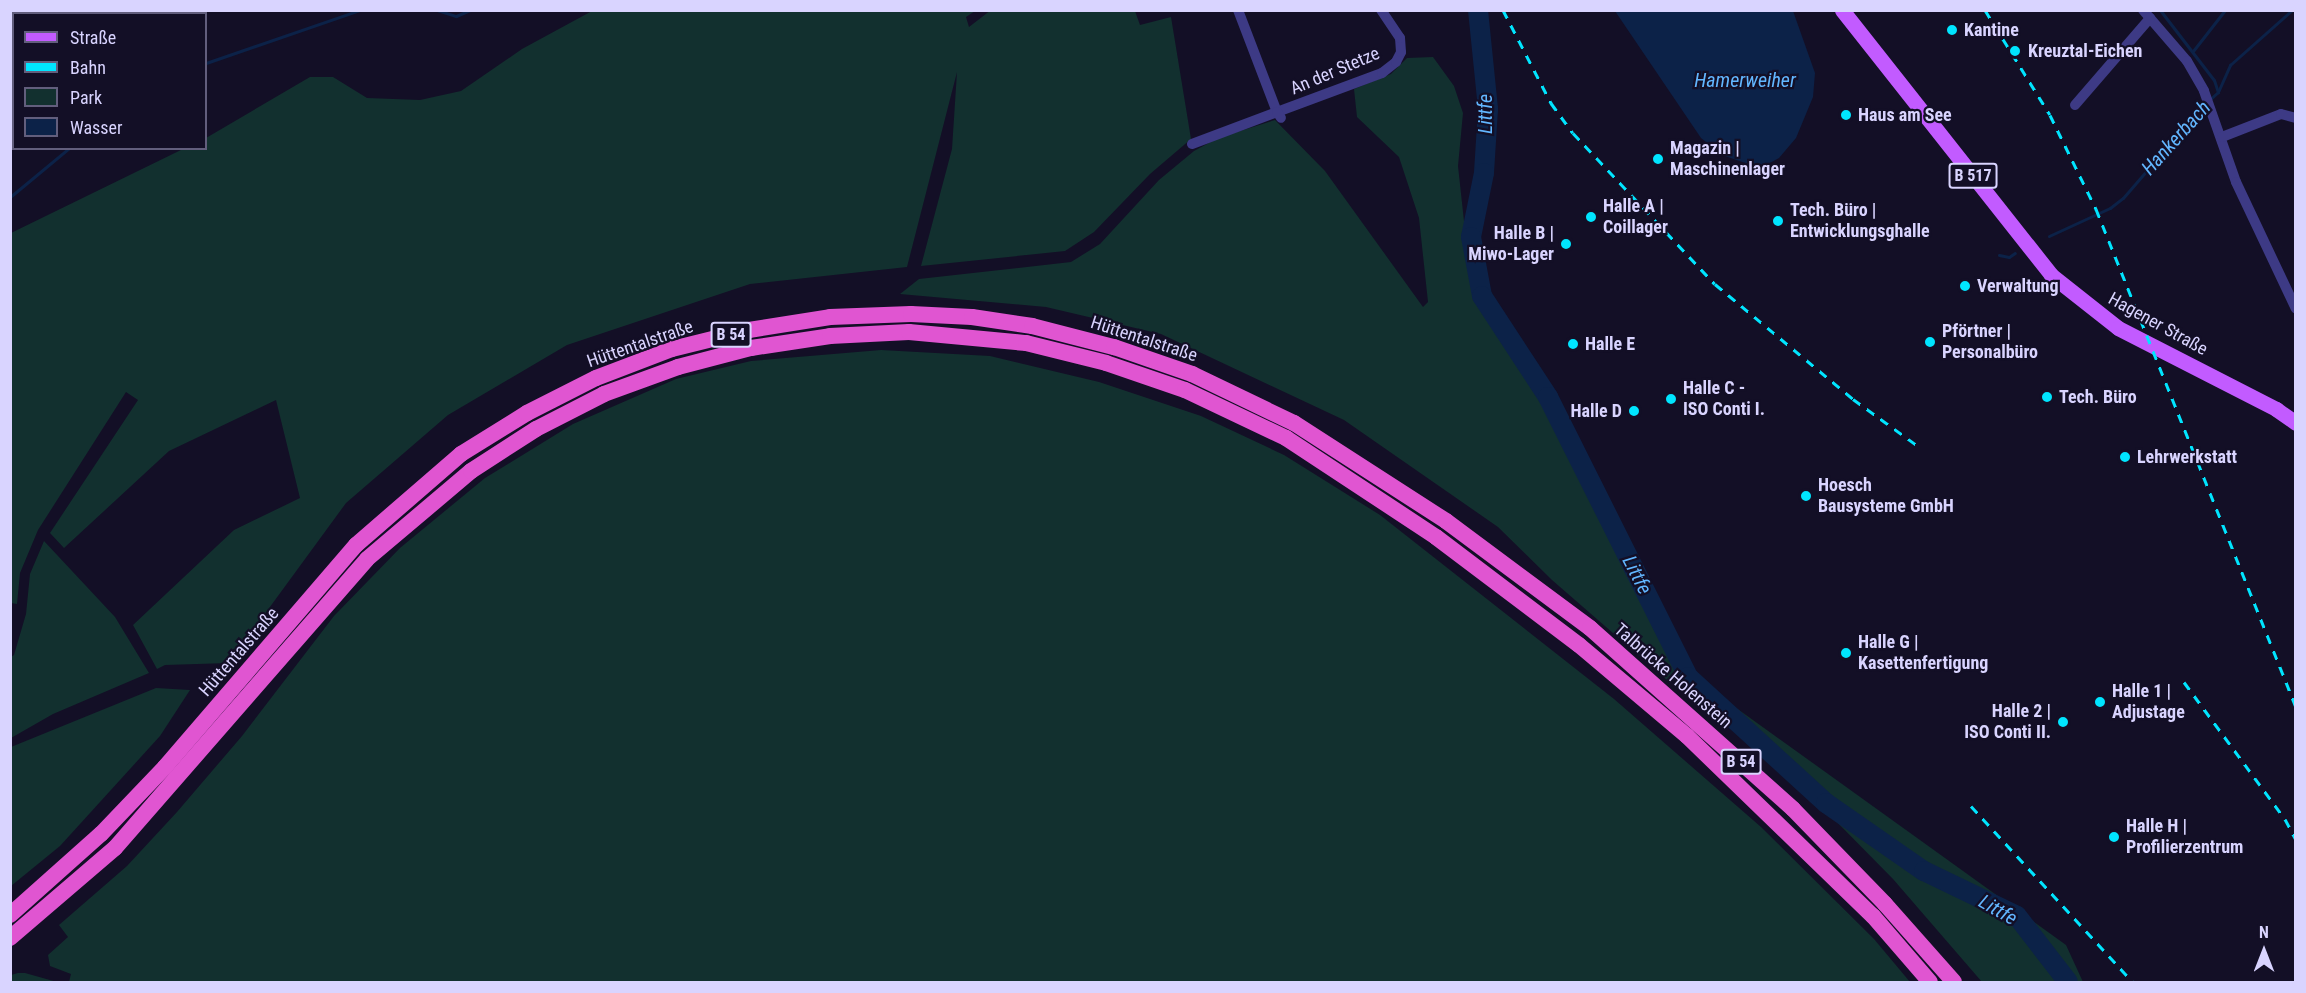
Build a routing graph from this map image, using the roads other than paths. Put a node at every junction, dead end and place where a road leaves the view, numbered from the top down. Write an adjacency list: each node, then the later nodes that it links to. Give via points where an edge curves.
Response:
1 (1238, 10): 6 (street, An der Stetze)
2 (1381, 10): 6 (street, An der Stetze, via 1400,38 1401,52 1382,73)
3 (1842, 10): 11 (main road, Hagener Straße / B 517, via 2051,275 2118,328)
4 (2146, 14): 5 (street); 8 (street, via 2187,61)
5 (2075, 105)
6 (1279, 115): 9 (street, An der Stetze)
7 (2295, 116): 8 (street, via 2281,114)
8 (2222, 137): 10 (street, via 2236,182)
9 (1192, 144)
10 (2295, 309)
11 (2295, 423)
12 (1590, 628): 14 (highway, Hüttentalstraße / B 54, via 1446,521 1313,436 1192,374 1114,347 1032,326 972,317 830,317 748,330 672,349 596,378 527,413 461,454 356,545 165,767 101,834); 17 (highway, Talbrücke Holenstein / B 54, via 1793,809)
13 (1580, 645): 15 (highway, Hüttentalstraße / B 54, via 1436,537 1286,438 1185,390 1106,363 1026,344 968,336 909,332 830,336 751,348 678,367 604,394 527,435 471,471 419,512 367,559 115,848); 16 (highway, Talbrücke Holenstein / B 54, via 1687,736 1873,916)
14 (10, 915)
15 (10, 938)
16 (1930, 982)
17 (1954, 982)

